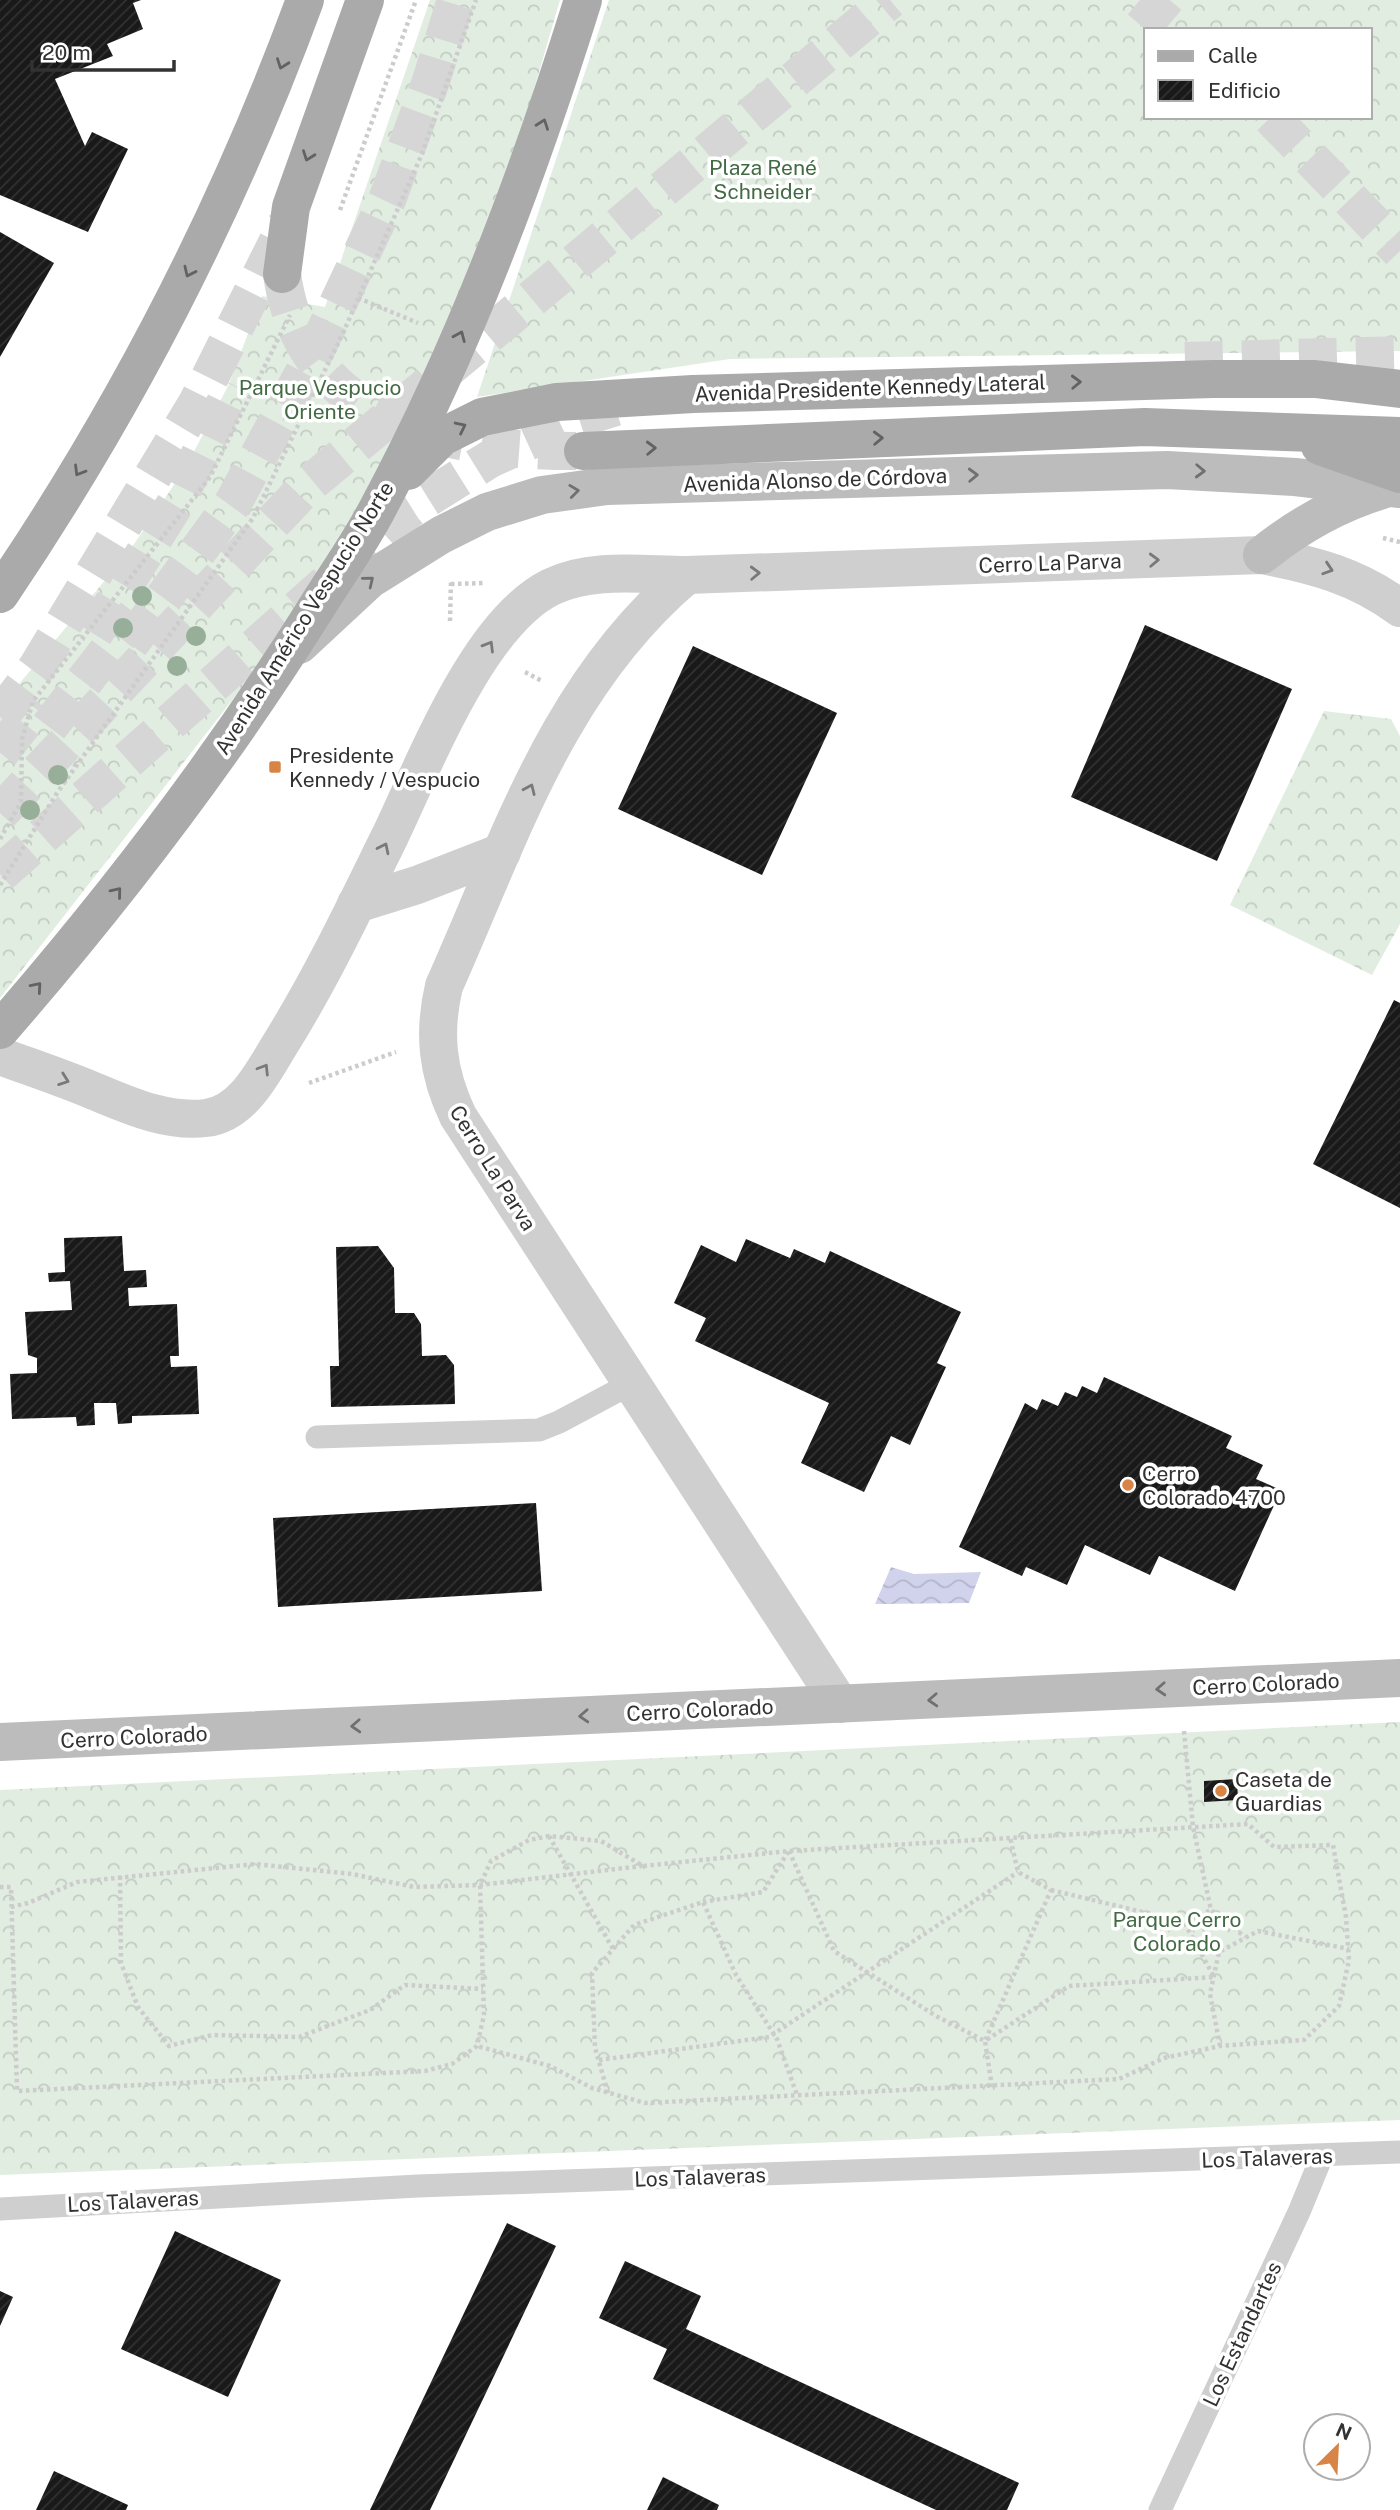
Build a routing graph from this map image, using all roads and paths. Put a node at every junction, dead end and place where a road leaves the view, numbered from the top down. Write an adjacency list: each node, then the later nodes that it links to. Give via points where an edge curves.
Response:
1 (305, 0): 18 (main road, one-way to 18, via 277,77 169,313 110,421)
2 (365, 0): 7 (main road, one-way to 7, via 295,194)
3 (416, 0): 6 (path)
4 (476, 0): 23 (path, via 422,154 343,333 253,519 57,793)
5 (583, 0): 15 (main road, Avenida Américo Vespucio Norte, one-way to 5, via 431,402 503,234)
6 (335, 220)
7 (289, 288): 21 (path, via 210,477 33,701 22,739 20,802)
8 (1315, 379): 9 (main road); 10 (main road, Avenida Presidente Kennedy Lateral); 15 (main road, Avenida Presidente Kennedy Lateral, one-way to 8, via 442,437 482,417 557,402 1074,382)
9 (1400, 380)
10 (1400, 390)
11 (1264, 429): 12 (main road); 13 (main road, one-way to 11, via 1145,427); 14 (main road)
12 (1400, 436)
13 (583, 451)
14 (1397, 483): 16 (street, via 1312,519); 20 (street, Avenida Alonso de Córdova, one-way to 14, via 369,580 407,554 487,512 542,495 607,486 1167,470)
15 (378, 508): 20 (main road, Avenida Américo Vespucio Norte)
16 (1262, 555): 17 (street, Cerro La Parva, one-way to 16); 19 (street, Cerro La Parva, one-way to 19, via 1342,573)
17 (687, 575): 22 (street, Cerro La Parva, one-way to 17, via 548,750 577,699 649,607); 24 (street, Cerro La Parva, one-way to 17, via 458,696 513,614 553,586 573,579)
18 (0, 594)
19 (1400, 608)
20 (283, 661): 25 (main road, Avenida Américo Vespucio Norte, one-way to 20, via 133,872)
21 (0, 839)
22 (502, 852): 24 (street); 26 (street, Cerro La Parva, via 444,986)
23 (0, 885)
24 (356, 904): 28 (street, Cerro La Parva, one-way to 24, via 313,992)
25 (0, 1030)
26 (436, 1038): 28 (path, via 323,1081 286,1087); 29 (street, Cerro La Parva, via 442,1079 458,1116)
27 (0, 1056): 28 (street, Cerro La Parva, one-way to 28, via 137,1108 179,1119 208,1118 227,1110)
28 (256, 1083)
29 (632, 1383): 30 (lane, via 539,1430); 32 (street, Cerro La Parva)
30 (317, 1437)
31 (1400, 1678): 32 (street, Cerro Colorado, one-way to 32)
32 (840, 1704): 34 (street, Cerro Colorado, one-way to 34)
33 (1184, 1730): 35 (path)
34 (0, 1742)
35 (1193, 1827): 37 (path); 48 (path); 52 (path, via 1248,1825 1274,1847 1332,1845)
36 (549, 1836): 39 (path, via 601,1841); 41 (path); 43 (path, via 529,1840 491,1861)
37 (1010, 1837): 38 (path); 40 (path)
38 (789, 1851): 39 (path); 46 (path, via 763,1892); 53 (path, via 834,1951)
39 (643, 1866): 41 (path)
40 (1018, 1872): 45 (path); 53 (path)
41 (571, 1875): 43 (path); 51 (path)
42 (120, 1876): 43 (path, via 256,1864 352,1874 414,1887); 47 (path, via 77,1882); 55 (path, via 121,1963 138,2007 169,2046 212,2035 299,2037 370,2010 405,1985)
43 (480, 1885): 55 (path)
44 (0, 1887): 47 (path, via 10,1887)
45 (1051, 1890): 49 (path); 57 (path)
46 (703, 1902): 51 (path, via 634,1925); 56 (path, via 736,1975)
47 (11, 1907): 58 (path, via 17,2091 425,2071 452,2064)
48 (1211, 1910): 49 (path); 50 (path)
49 (1184, 1922): 54 (path)
50 (1245, 1937): 52 (path, via 1258,1931); 54 (path, via 1219,1952)
51 (613, 1949): 60 (path, via 592,1973)
52 (1349, 1949): 59 (path, via 1339,2006 1304,2040)
53 (866, 1971): 56 (path); 57 (path)
54 (1214, 1977): 57 (path, via 1069,1986); 59 (path, via 1210,1994)
55 (483, 1989): 58 (path, via 484,2015)
56 (773, 2034): 60 (path); 63 (path)
57 (985, 2041): 61 (path)
58 (477, 2046): 62 (path, via 550,2066)
59 (1220, 2046): 61 (path, via 1164,2059 1119,2079)
60 (599, 2060): 62 (path)
61 (992, 2087): 63 (path)
62 (608, 2093): 63 (path, via 645,2103)
63 (797, 2095)
64 (1400, 2152): 65 (lane, Los Talaveras)
65 (1322, 2156): 66 (lane, Los Talaveras, via 418,2186); 67 (lane, Los Estandartes)
66 (0, 2208)
67 (1160, 2510)

